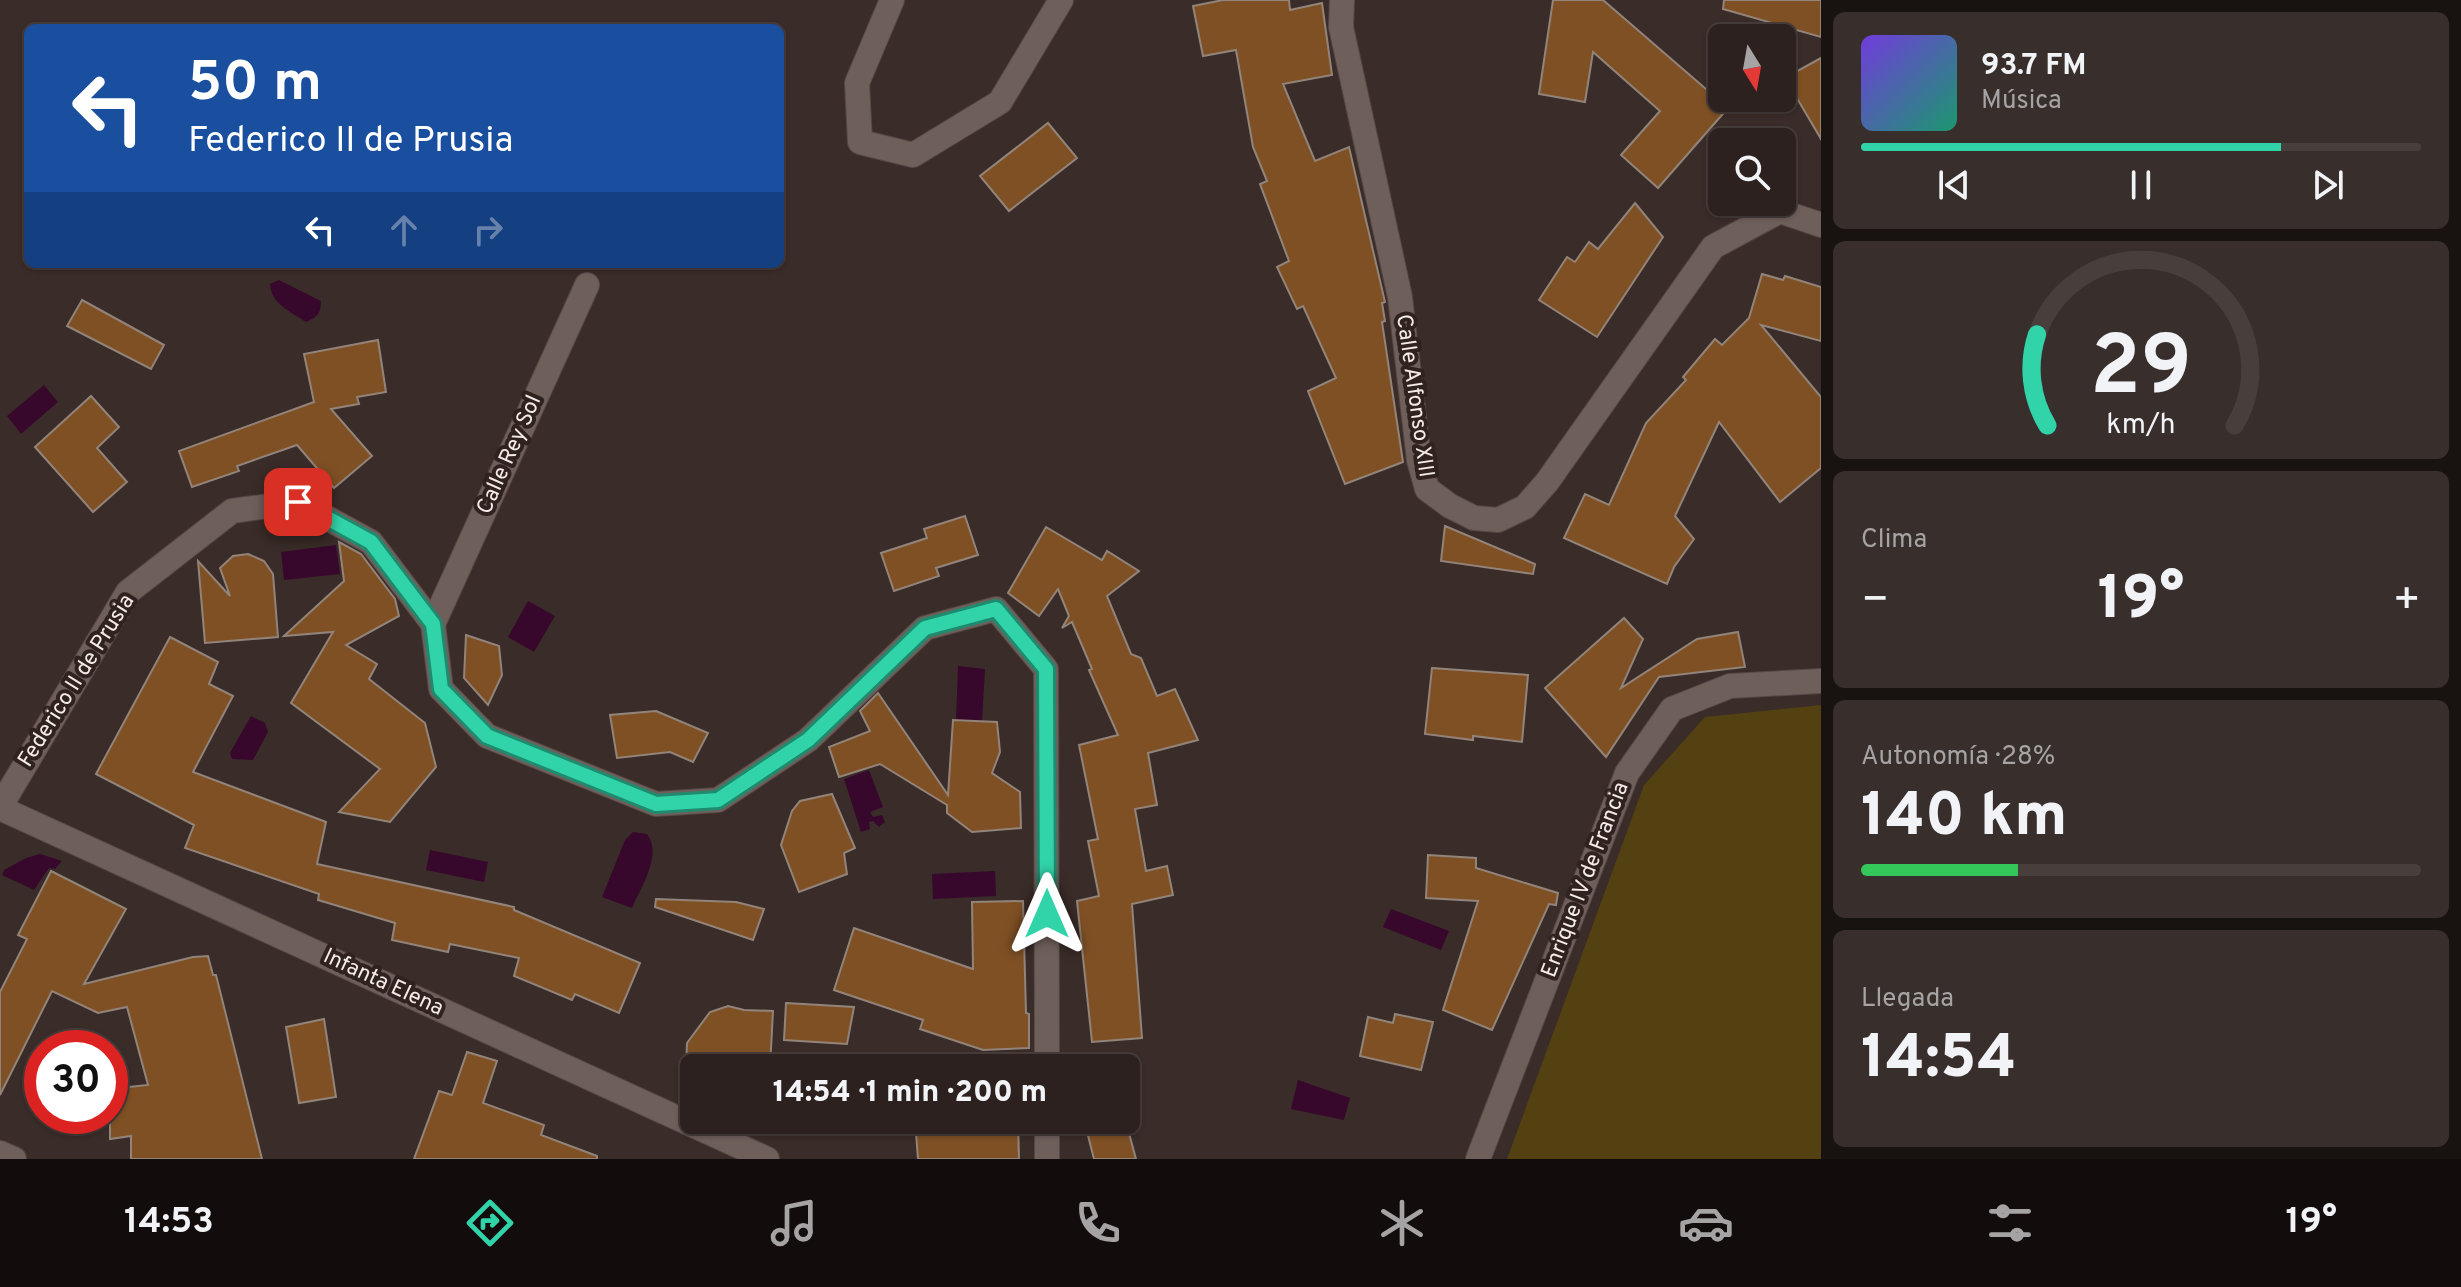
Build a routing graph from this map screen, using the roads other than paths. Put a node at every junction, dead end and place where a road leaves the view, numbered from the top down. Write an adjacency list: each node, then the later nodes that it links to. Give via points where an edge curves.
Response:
1 (892, 0): 2 (street, via 857,83 860,142 913,155 1000,102)
2 (1061, 0)
3 (1342, 0): 4 (street, Calle Alfonso XIII, via 1341,27 1400,297 1419,460 1427,489 1474,518 1498,520 1525,507 1540,490 1713,247 1780,211)
4 (1821, 225)
5 (587, 285): 6 (street, Calle Rey Sol)
6 (433, 624): 8 (street, Federico II de Prusia, via 371,542 298,502 232,511 128,592); 9 (street, via 441,689 487,736 656,804 718,800 808,740 925,628 996,609 1046,669)
7 (1821, 681): 15 (street, Enrique IV de Francia, via 1730,686 1672,709 1627,773)
8 (0, 807): 13 (street, Infanta Elena)
9 (1047, 1054)
10 (1047, 1134): 14 (street)
11 (0, 1153): 12 (street)
12 (14, 1159)
13 (767, 1159)
14 (1047, 1159)
15 (1478, 1159)

